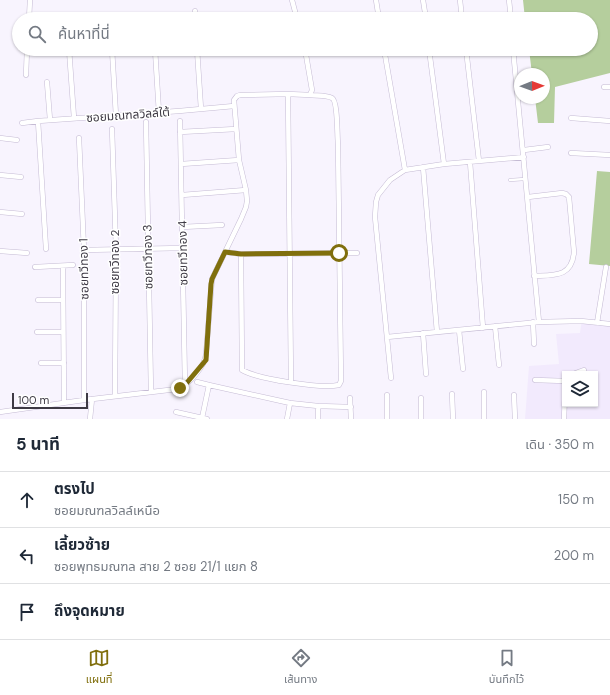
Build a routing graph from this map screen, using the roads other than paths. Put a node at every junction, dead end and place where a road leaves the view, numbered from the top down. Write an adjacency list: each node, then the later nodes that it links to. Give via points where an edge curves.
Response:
1 (30, 0): 7 (street)
2 (292, 0): 8 (street)
3 (376, 0): 9 (street)
4 (423, 0): 10 (street)
5 (460, 0): 11 (street)
6 (509, 0): 12 (street)
7 (29, 12)
8 (295, 12)
9 (377, 12)
10 (425, 12)
11 (461, 12)
12 (510, 12)
13 (27, 56): 23 (street)
14 (70, 56): 33 (street)
15 (112, 56): 32 (street)
16 (155, 56): 31 (street)
17 (197, 56): 30 (street)
18 (306, 56): 28 (street, via 312,90)
19 (385, 56): 58 (street)
20 (430, 56): 56 (street)
21 (467, 56): 53 (street)
22 (514, 56): 48 (street)
23 (26, 75)
24 (47, 82): 36 (street)
25 (604, 87): 26 (street)
26 (610, 87)
27 (288, 94): 28 (street); 29 (street, via 240,95 235,98); 81 (street)
28 (310, 95): 78 (street, via 332,98 335,104)
29 (234, 106): 30 (street, ซอยมณฑลวิลล์ใต้); 42 (street)
30 (201, 109): 31 (street, ซอยมณฑลวิลล์ใต้)
31 (159, 113): 32 (street, ซอยมณฑลวิลล์ใต้)
32 (116, 116): 33 (street, ซอยมณฑลวิลล์ใต้)
33 (74, 118): 36 (street, ซอยมณฑลวิลล์ใต้)
34 (571, 118): 38 (street)
35 (38, 120): 36 (street, ซอยมณฑลวิลล์ใต้); 40 (street, ซอยมณฑลวิลล์ใต้); 72 (street)
36 (50, 120)
37 (180, 121): 43 (street, ซอยทวีทอง 4)
38 (610, 121)
39 (146, 122): 70 (street, ซอยทวีทอง 3)
40 (22, 123)
41 (112, 128): 73 (street, ซอยทวีทอง 2)
42 (236, 129): 43 (street); 52 (street)
43 (180, 132): 55 (street, ซอยทวีทอง 4)
44 (0, 138): 46 (street)
45 (80, 138): 74 (street, ซอยทวีทอง 1)
46 (17, 140)
47 (548, 147): 48 (street)
48 (524, 150): 51 (street)
49 (571, 153): 50 (street)
50 (610, 155)
51 (524, 156): 53 (street); 61 (street)
52 (239, 160): 55 (street); 63 (street)
53 (479, 161): 54 (street)
54 (470, 162): 56 (street); 94 (street)
55 (181, 164): 64 (street, ซอยทวีทอง 4)
56 (444, 164): 57 (street)
57 (423, 167): 58 (street); 98 (street)
58 (405, 170): 100 (street, via 383,188 376,202 375,217)
59 (0, 175): 60 (street)
60 (21, 177)
61 (526, 178): 62 (lane); 65 (street)
62 (510, 180)
63 (246, 190): 64 (street); 76 (street, via 246,207)
64 (182, 196): 69 (street, ซอยทวีทอง 4)
65 (528, 197): 86 (street); 86 (street, via 562,193 569,197 574,252 574,260 565,271 553,275)
66 (0, 212): 67 (street)
67 (22, 214)
68 (222, 225): 69 (street)
69 (182, 227): 71 (street, ซอยทวีทอง 4)
70 (148, 248): 71 (street); 73 (street); 114 (street, ซอยทวีทอง 3)
71 (183, 248): 112 (street, ซอยทวีทอง 4)
72 (46, 249)
73 (116, 249): 74 (street); 118 (street, ซอยทวีทอง 2)
74 (84, 250): 123 (street, ซอยทวีทอง 1)
75 (0, 251): 77 (street)
76 (225, 252): 80 (street); 112 (street, via 211,284 206,360)
77 (27, 253)
78 (339, 253): 79 (street); 81 (street); 111 (street, via 341,383 336,386)
79 (357, 253)
80 (241, 254): 81 (street); 111 (street, via 241,368 249,373)
81 (289, 254): 111 (street)
82 (62, 266): 83 (street); 84 (street); 88 (street)
83 (73, 266)
84 (35, 267)
85 (606, 267): 91 (street)
86 (534, 276): 90 (street)
87 (38, 300): 88 (street)
88 (63, 300): 97 (street)
89 (533, 322): 90 (street); 93 (street); 101 (street)
90 (539, 322): 91 (street)
91 (597, 323): 92 (street)
92 (610, 324)
93 (495, 326): 94 (street); 104 (street)
94 (483, 328): 95 (street)
95 (460, 330): 98 (street); 105 (street)
96 (37, 332): 97 (street)
97 (63, 332): 103 (street)
98 (437, 332): 99 (street)
99 (423, 333): 100 (street); 106 (street)
100 (387, 337): 107 (street)
101 (534, 344)
102 (41, 363): 103 (street)
103 (64, 363): 124 (street)
104 (499, 365)
105 (463, 369)
106 (426, 374)
107 (391, 378)
108 (535, 380): 109 (street)
109 (562, 381)
110 (197, 382): 113 (street)
111 (291, 382)
112 (185, 385): 114 (street, via 177,389)
113 (209, 385): 125 (street); 131 (street)
114 (151, 392): 118 (street)
115 (484, 392): 140 (street)
116 (452, 394): 139 (street)
117 (514, 395): 141 (street)
118 (115, 396): 122 (street)
119 (387, 396): 137 (street)
120 (350, 398): 127 (street)
121 (421, 398): 138 (street)
122 (92, 399): 123 (street); 132 (street)
123 (84, 400): 124 (street)
124 (64, 403): 129 (street)
125 (290, 403): 126 (street); 134 (street)
126 (318, 406): 127 (street); 135 (street)
127 (351, 407): 136 (street)
128 (564, 407): 142 (street)
129 (0, 412)
130 (176, 412): 131 (street)
131 (202, 418): 133 (street)
132 (90, 419)
133 (207, 419)
134 (287, 419)
135 (318, 419)
136 (351, 419)
137 (387, 419)
138 (421, 419)
139 (453, 419)
140 (484, 419)
141 (515, 419)
142 (564, 419)

